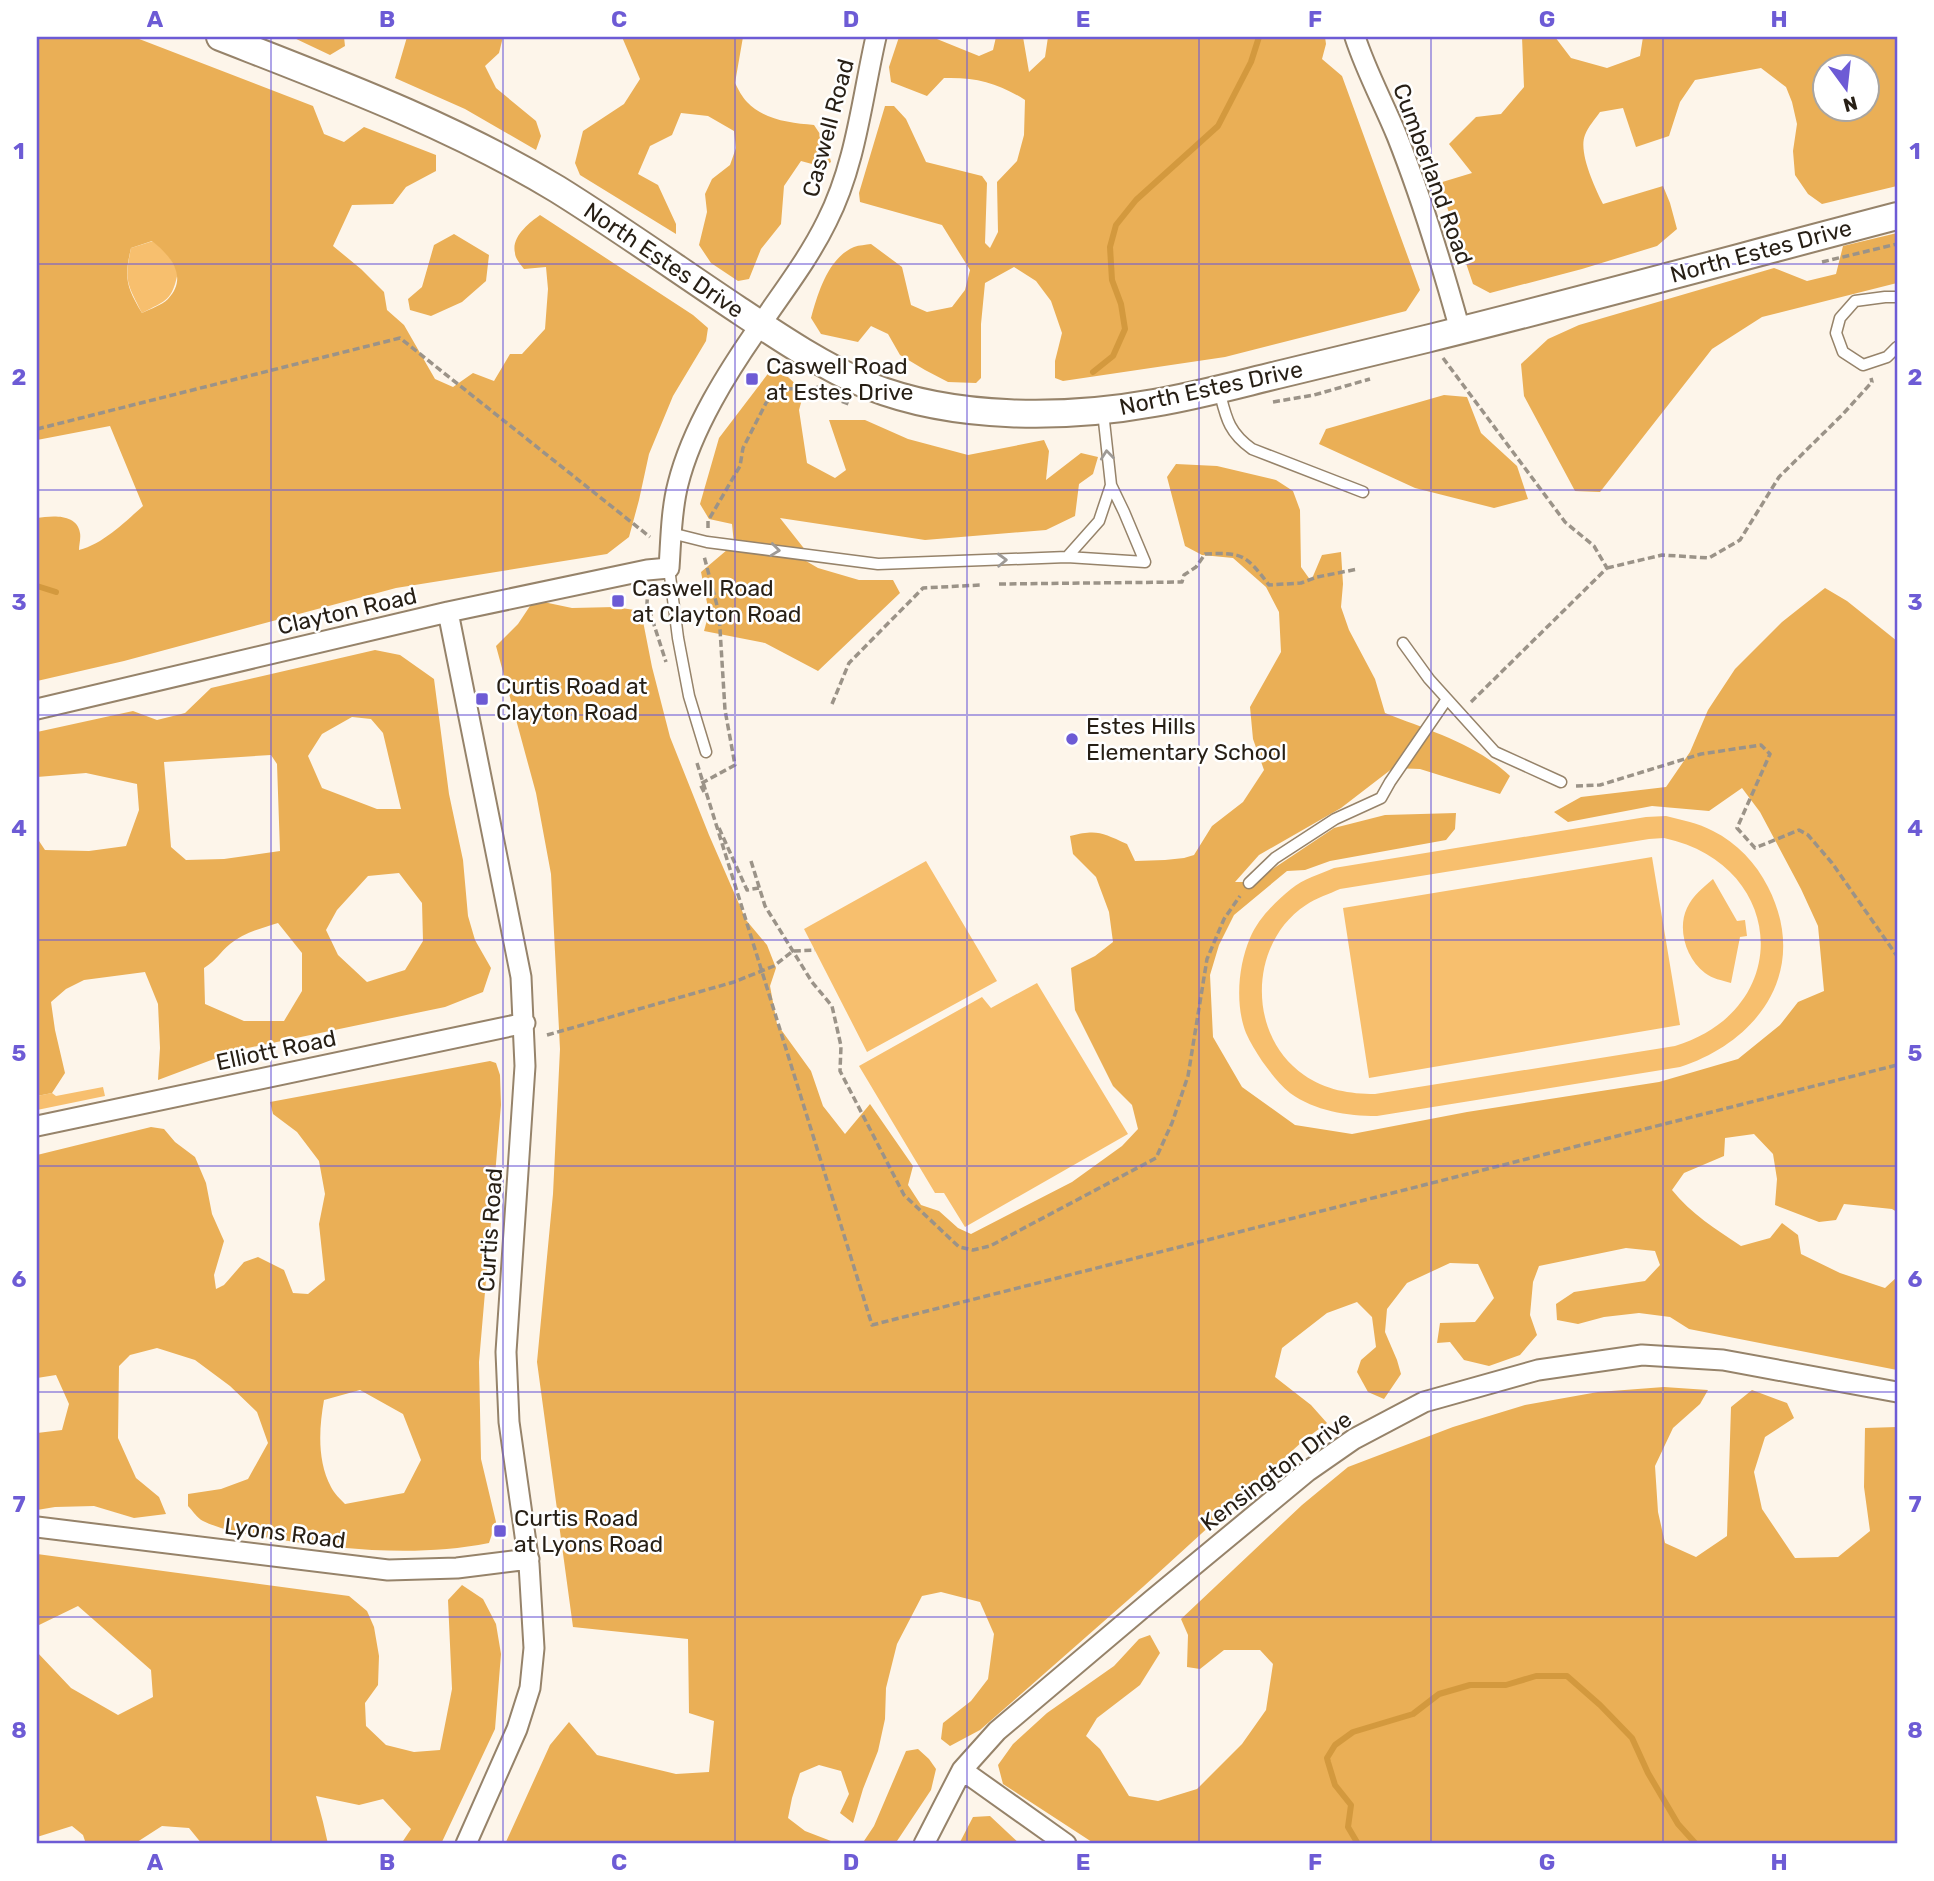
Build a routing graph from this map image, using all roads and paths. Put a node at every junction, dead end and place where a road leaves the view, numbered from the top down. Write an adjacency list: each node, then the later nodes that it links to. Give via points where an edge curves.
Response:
1 (220, 37): 6 (main road, North Estes Drive, via 461,136 556,189)
2 (877, 37): 6 (street, Caswell Road, via 855,142 829,219)
3 (1354, 37): 7 (street, Cumberland Road, via 1398,137)
4 (1897, 215): 7 (main road, North Estes Drive)
5 (1897, 298): 10 (lane, via 1855,301 1840,318 1836,333 1843,352)
6 (760, 325): 13 (main road, North Estes Drive, via 870,386 919,401 1005,412); 17 (street, Caswell Road, via 712,401 689,449)
7 (1460, 330): 11 (main road, North Estes Drive)
8 (1897, 347): 10 (lane, via 1887,358)
9 (1443, 358): 21 (path, via 1565,522 1594,545)
10 (1866, 364): 21 (path, via 1872,382 1779,477 1741,540 1709,558 1662,555)
11 (1219, 390): 13 (main road, North Estes Drive); 16 (lane, via 1239,440)
12 (820, 393): 18 (path, via 797,387 776,390 766,403 743,448 740,466 708,521)
13 (1103, 410): 15 (lane, one-way to 13)
14 (37, 429): 17 (path, via 400,338)
15 (1111, 485): 19 (lane, via 1099,521); 19 (lane, via 1145,562)
16 (1363, 492)
17 (662, 536): 18 (lane); 20 (street, Caswell Road)
18 (707, 542): 19 (lane, one-way to 19, via 878,564); 38 (path, via 704,558 719,613 725,710 735,765 700,784 747,890)
19 (1066, 558)
20 (669, 568): 26 (street, Clayton Road); 33 (lane, via 689,696)
21 (1606, 568): 32 (path)
22 (1358, 569): 24 (path, via 1301,583 1269,585 1247,558 1232,552 1205,554 1182,582)
23 (649, 577): 28 (path, via 647,603)
24 (999, 584)
25 (981, 585): 30 (path, via 923,589 849,663)
26 (448, 612): 31 (street, Clayton Road); 42 (street, Curtis Road, via 521,977)
27 (1403, 643): 29 (lane)
28 (667, 669)
29 (1447, 699): 32 (lane); 37 (lane, via 1381,798 1275,858)
30 (832, 704)
31 (37, 709)
32 (1460, 713): 35 (lane, via 1495,752)
33 (706, 752)
34 (696, 761): 44 (path, via 872,1325)
35 (1561, 782): 41 (path, via 1577,787 1600,785 1701,754 1761,745 1770,754 1737,828 1755,848 1798,830 1808,835)
36 (751, 861): 38 (path)
37 (1250, 883): 40 (path, via 1224,919 1207,959 1188,1076 1156,1158 989,1246 973,1250 959,1247 904,1195 840,1071 841,1046 832,1006)
38 (760, 888): 40 (path)
39 (816, 950): 40 (path)
40 (793, 951): 43 (path, via 774,966 734,982)
41 (1897, 956)
42 (525, 1023): 45 (street, Elliott Road); 48 (street, Curtis Road, via 506,1352 509,1422)
43 (547, 1035)
44 (1897, 1065)
45 (37, 1126)
46 (1897, 1392): 49 (street, Kensington Drive, via 1723,1360 1642,1355 1538,1370 1424,1402 1354,1439 1308,1471 997,1731)
47 (37, 1527): 48 (street, Lyons Road, via 388,1570 457,1569)
48 (529, 1559): 50 (street, Curtis Road, via 534,1648 530,1688 517,1729)
49 (962, 1770): 51 (street, Kensington Drive); 52 (street)
50 (466, 1844)
51 (924, 1844)
52 (1066, 1844)

